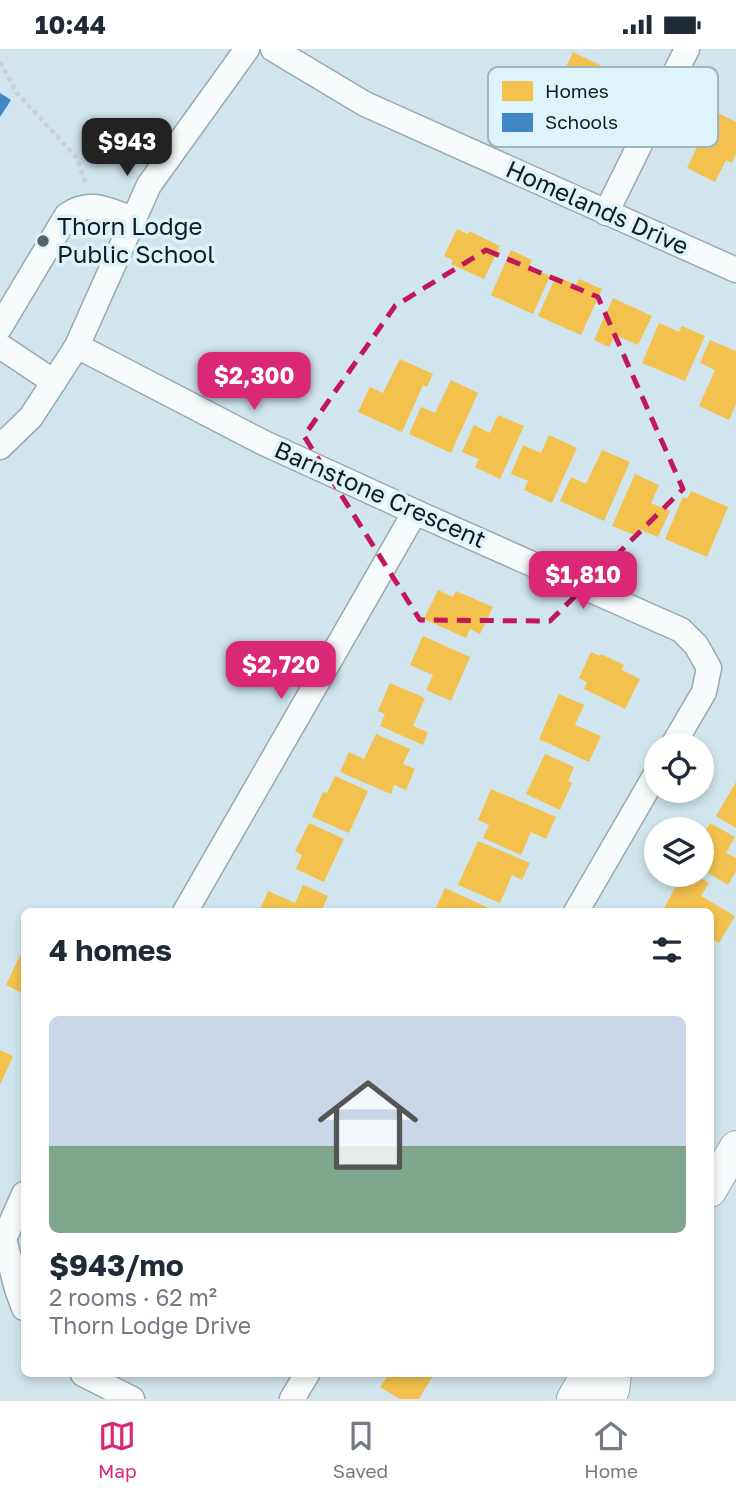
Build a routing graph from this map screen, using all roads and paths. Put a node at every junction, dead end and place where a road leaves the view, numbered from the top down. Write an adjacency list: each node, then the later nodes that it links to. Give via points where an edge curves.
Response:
1 (247, 49): 9 (street, via 149,185)
2 (273, 49): 8 (street, Homelands Drive, via 365,104)
3 (687, 49): 5 (street)
4 (0, 62): 7 (path, via 17,93 76,157)
5 (678, 67)
6 (639, 147): 8 (street)
7 (94, 205): 9 (street); 11 (street, via 66,215)
8 (606, 213): 10 (street, Homelands Drive)
9 (133, 219): 12 (street)
10 (736, 270)
11 (0, 327)
12 (77, 346): 14 (street); 16 (street, Barnstone Crescent, via 262,442)
13 (0, 347): 14 (street)
14 (54, 382): 15 (street, via 31,417)
15 (0, 447)
16 (415, 512): 17 (street, Barnstone Crescent, via 681,630 709,668 704,692); 19 (street)
17 (680, 733)
18 (644, 795): 20 (street)
19 (187, 908)
20 (578, 908)
21 (736, 1147): 22 (main road)
22 (714, 1184)
23 (21, 1201): 24 (street, via 4,1239)
24 (21, 1300)
25 (89, 1377): 29 (street)
26 (305, 1377): 30 (street)
27 (586, 1377): 31 (main road)
28 (615, 1377): 32 (main road)
29 (132, 1399)
30 (292, 1399)
31 (573, 1399)
32 (608, 1399)

